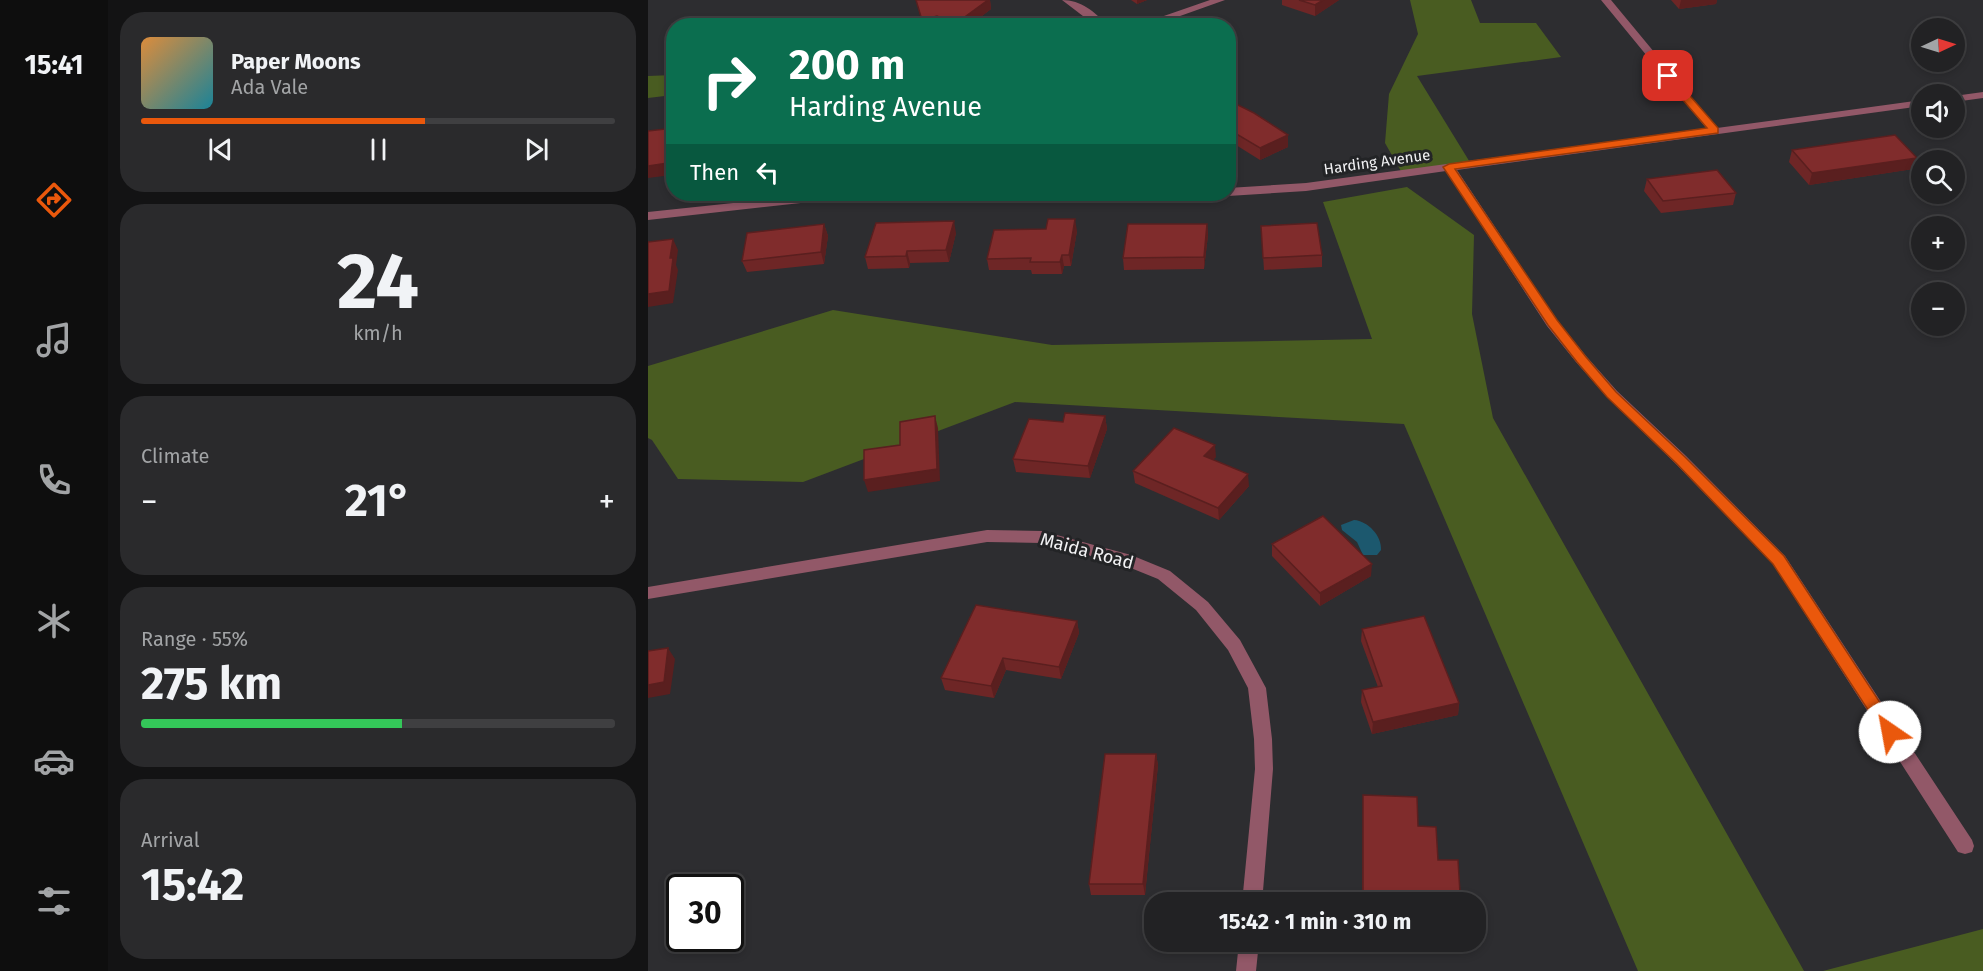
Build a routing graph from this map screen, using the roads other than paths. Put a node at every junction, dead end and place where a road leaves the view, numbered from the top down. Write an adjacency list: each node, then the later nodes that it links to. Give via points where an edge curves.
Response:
1 (1067, 0): 4 (street)
2 (1220, 0): 5 (street)
3 (1606, 0): 9 (street)
4 (1094, 18)
5 (1165, 18)
6 (1983, 95): 7 (street)
7 (1965, 97)
8 (1911, 104): 9 (street, Harding Avenue)
9 (1714, 130): 10 (street, Harding Avenue)
10 (1449, 167): 11 (street, Harding Avenue, via 1306,187); 15 (street, via 1552,323 1581,359 1779,560)
11 (1236, 191)
12 (783, 201): 13 (street)
13 (648, 216)
14 (648, 593): 16 (street, Maida Road, via 987,536 1042,537 1125,559 1164,575 1202,606 1234,645 1257,688 1264,769)
15 (1965, 846)
16 (1253, 892)
17 (1248, 952): 18 (street)
18 (1246, 971)

